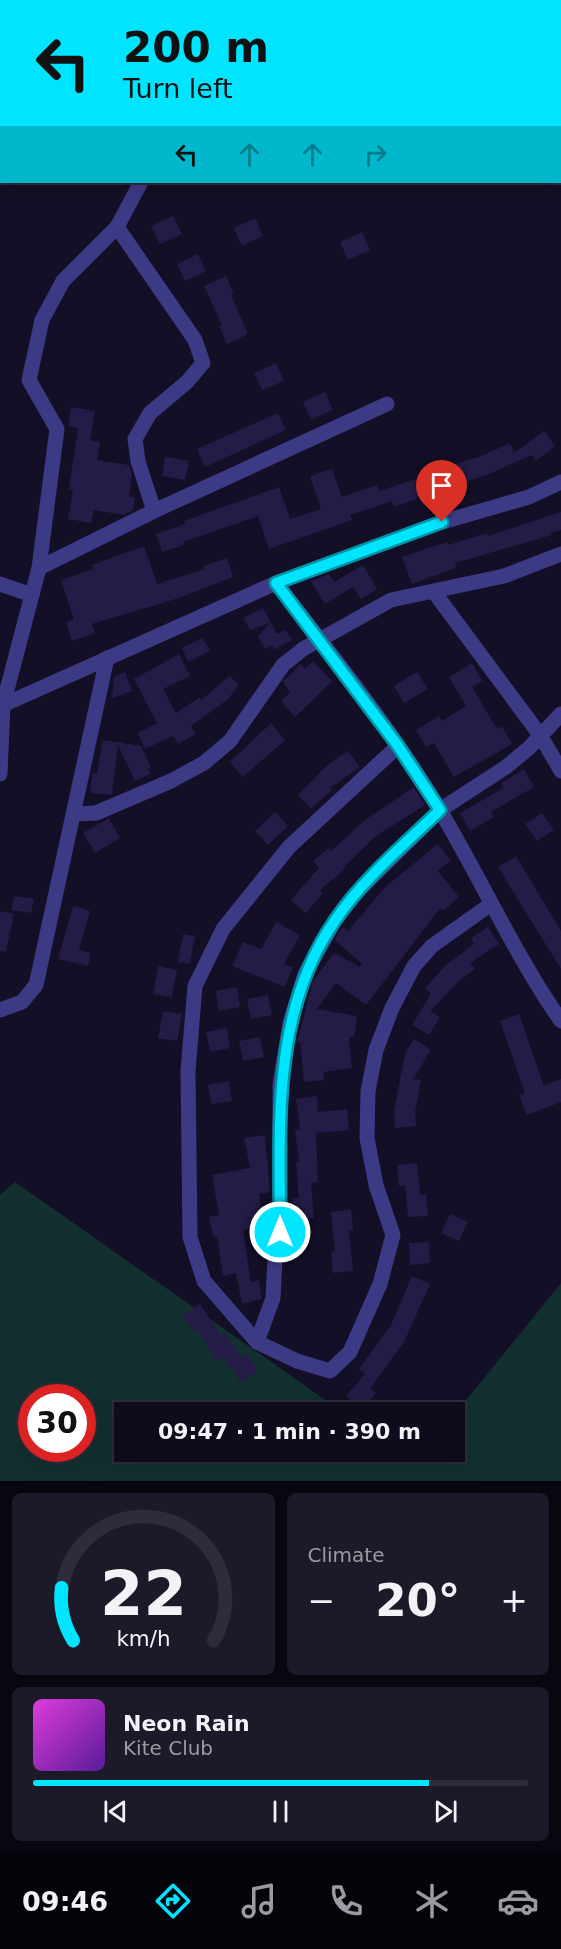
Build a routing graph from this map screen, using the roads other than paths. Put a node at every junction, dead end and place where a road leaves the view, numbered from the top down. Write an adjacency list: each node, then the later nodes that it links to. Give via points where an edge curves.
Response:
1 (140, 183): 2 (street)
2 (117, 227): 5 (street, via 195,340 202,363 187,382 150,413 135,439); 7 (street, via 63,280 40,330 29,380 57,429)
3 (387, 404): 5 (street)
4 (561, 482): 8 (street, via 529,497 442,522)
5 (154, 511): 7 (street)
6 (561, 554): 10 (street, via 504,576)
7 (39, 568): 11 (street)
8 (276, 583): 12 (street); 13 (street)
9 (0, 584): 11 (street)
10 (434, 592): 12 (street, via 392,600); 16 (street)
11 (32, 595): 14 (street)
12 (321, 642): 17 (street); 21 (street, via 303,649 283,666 230,741 204,763 96,813)
13 (106, 658): 14 (street); 21 (street)
14 (3, 705): 19 (street)
15 (561, 714): 16 (street)
16 (540, 735): 18 (street); 20 (street, via 506,767)
17 (398, 746): 20 (street); 25 (street, via 289,847 223,929 195,986 188,1071 190,1236 204,1281)
18 (561, 771)
19 (0, 774)
20 (440, 810): 22 (street); 25 (street, via 357,892 335,920 305,975 290,1023 280,1084 280,1232 273,1298)
21 (74, 814): 23 (street, via 36,986 22,1002)
22 (491, 904): 24 (street); 25 (street, via 432,946 414,966 376,1050 368,1091 367,1138 376,1185 393,1235 380,1284 350,1352 330,1371)
23 (0, 1010)
24 (561, 1021)
25 (257, 1342)

